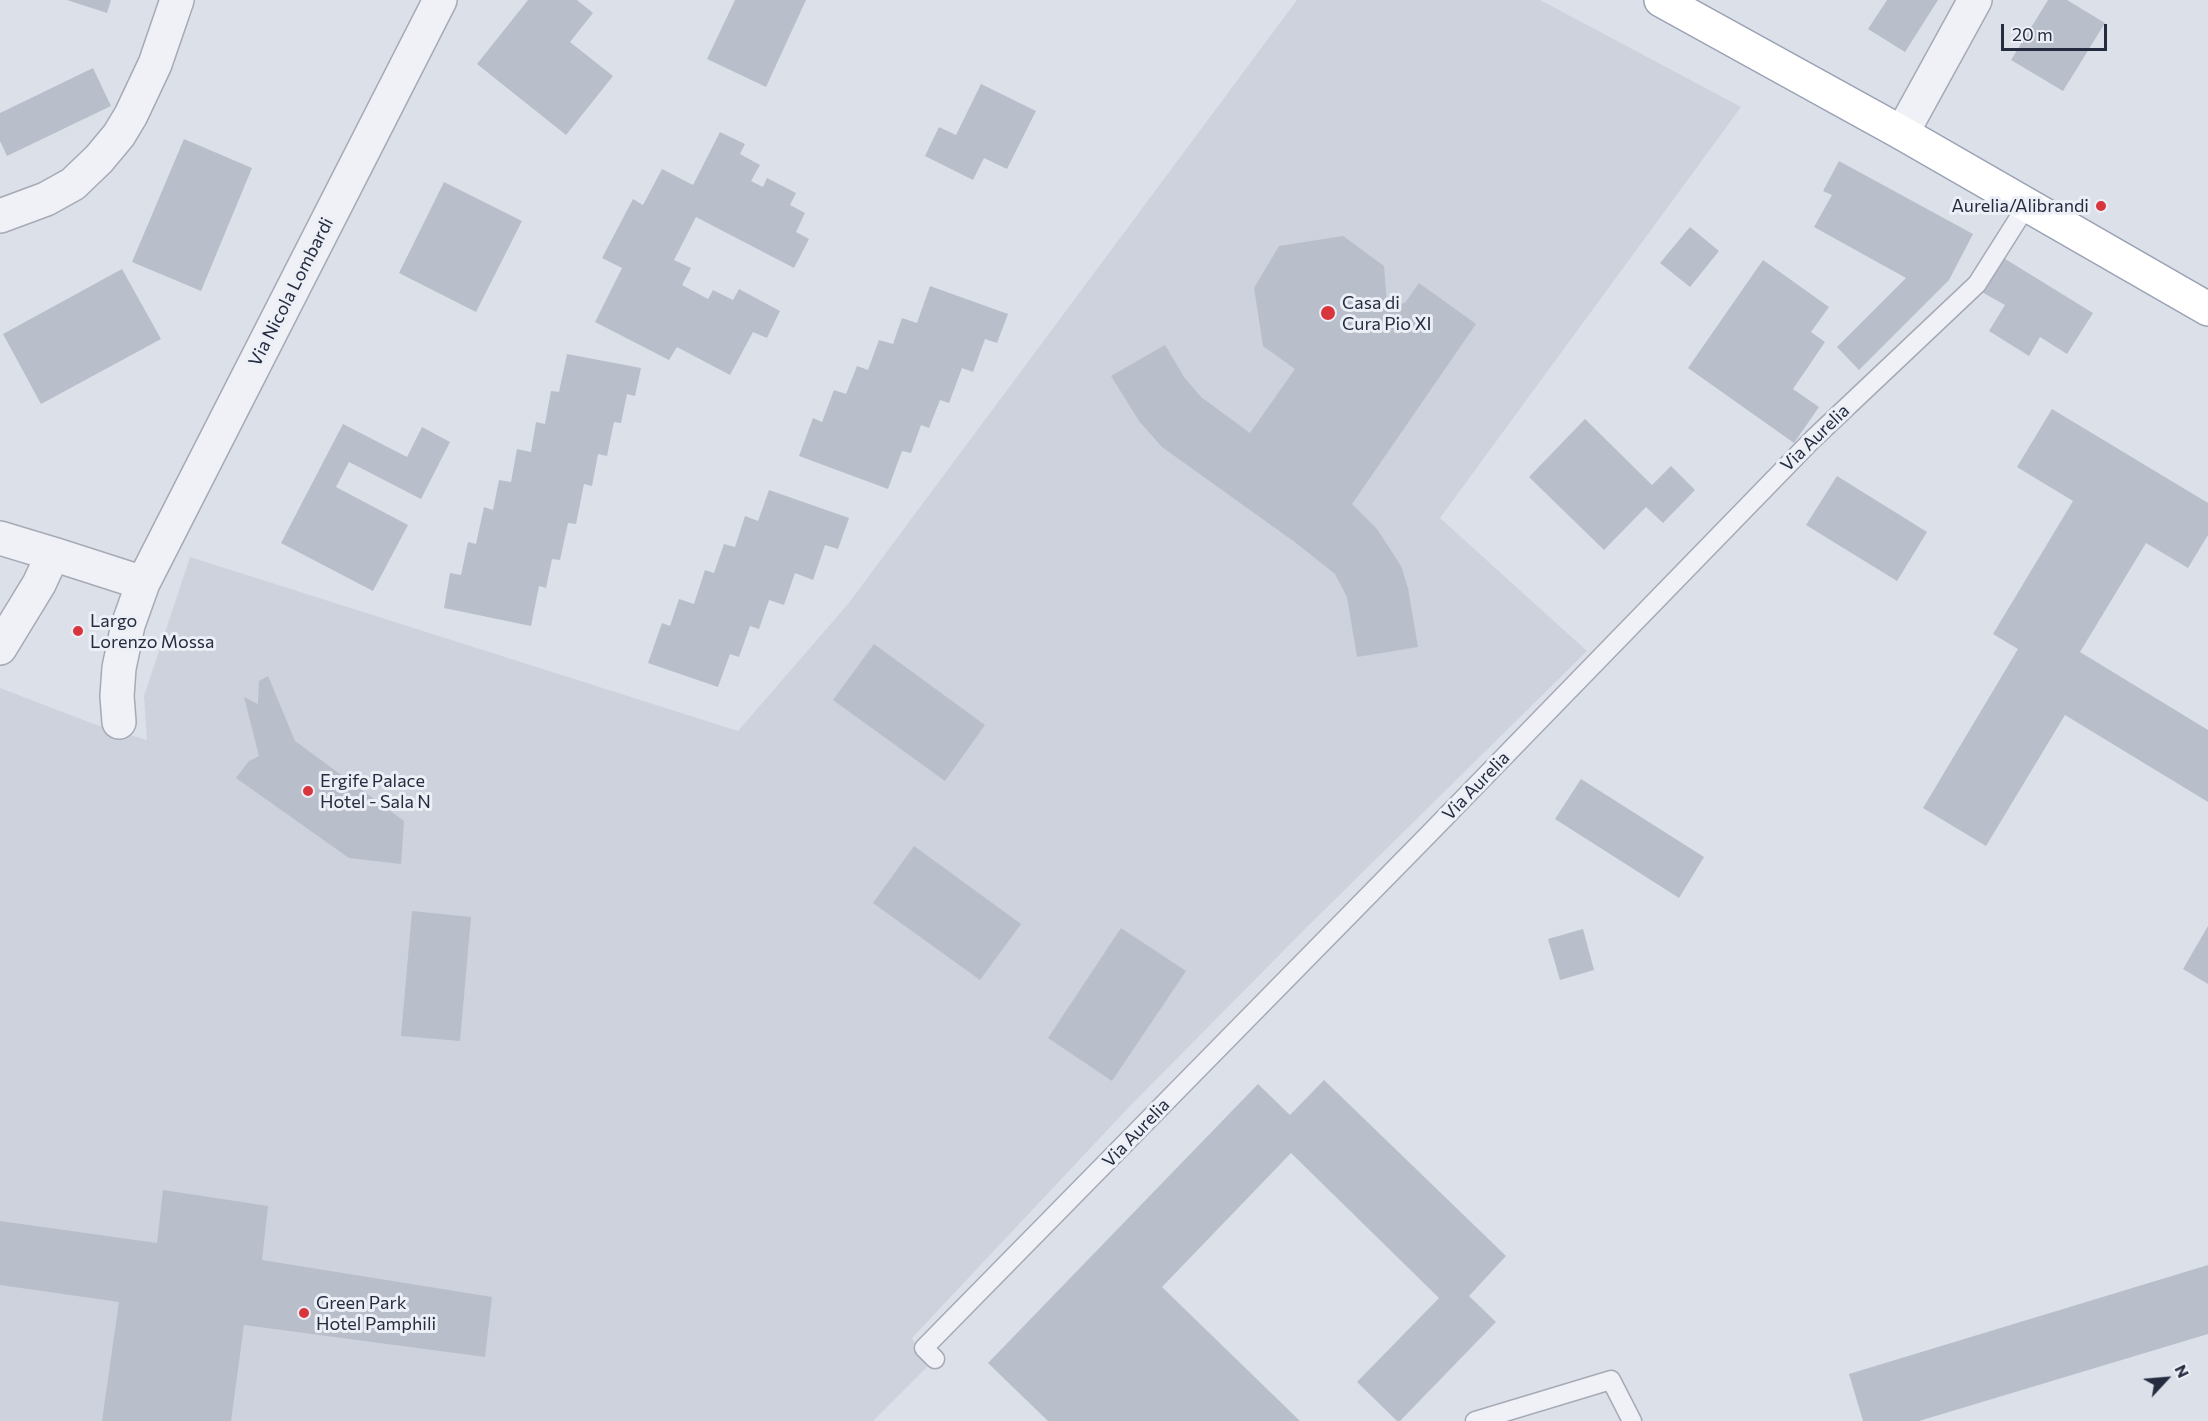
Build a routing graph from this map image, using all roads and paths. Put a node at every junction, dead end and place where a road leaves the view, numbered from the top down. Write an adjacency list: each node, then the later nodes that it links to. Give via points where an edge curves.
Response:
1 (177, 0): 7 (street, via 155,64 119,135 73,184)
2 (440, 0): 11 (street, Via Nicola Lombardi)
3 (1661, 0): 5 (main road)
4 (1975, 0): 5 (street)
5 (1902, 133): 6 (main road)
6 (2027, 205): 8 (main road); 14 (lane, Via Aurelia, via 1977,284 1813,438 924,1348)
7 (0, 216)
8 (2208, 309)
9 (0, 538): 10 (street)
10 (53, 554): 11 (street); 12 (street)
11 (143, 583): 13 (street, via 128,625 119,668)
12 (0, 648)
13 (119, 722)
14 (935, 1359)
15 (1475, 1421): 16 (lane, via 1611,1380)
16 (1632, 1421)

